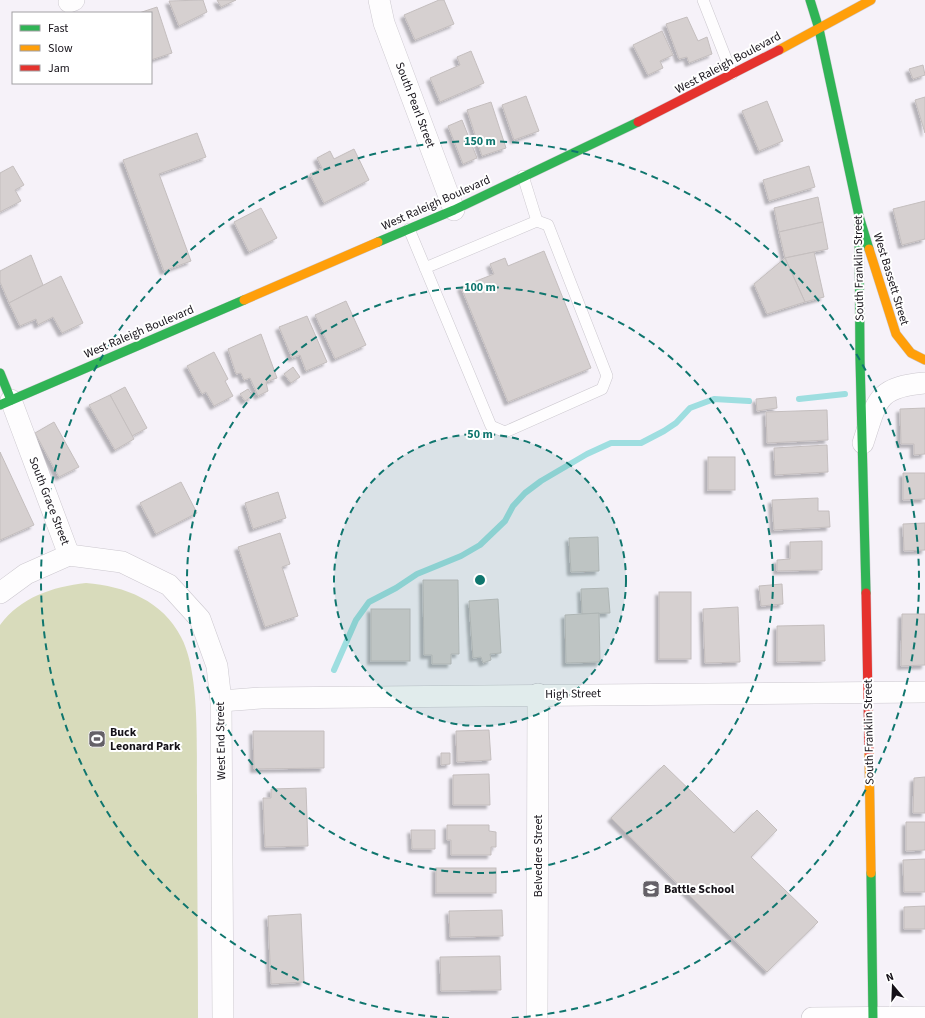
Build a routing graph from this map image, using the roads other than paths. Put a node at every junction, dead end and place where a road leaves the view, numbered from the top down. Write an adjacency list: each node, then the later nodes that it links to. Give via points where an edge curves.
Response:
1 (379, 0): 8 (street, South Pearl Street, via 384,23)
2 (703, 0): 6 (lane)
3 (810, 0): 5 (main road, South Franklin Street)
4 (871, 0): 5 (main road, West Raleigh Boulevard)
5 (819, 29): 6 (main road, West Raleigh Boulevard); 9 (main road, South Franklin Street)
6 (732, 74): 7 (main road, West Raleigh Boulevard, via 668,108)
7 (523, 176): 8 (main road, West Raleigh Boulevard); 10 (lane)
8 (454, 210): 11 (main road, West Raleigh Boulevard)
9 (859, 216): 13 (main road, West Bassett Street, via 896,334 911,353); 17 (main road, South Franklin Street)
10 (537, 221): 12 (lane); 12 (lane, via 548,225 607,376 602,388 505,432 492,426)
11 (409, 229): 12 (lane); 16 (main road, West Raleigh Boulevard)
12 (425, 268)
13 (925, 360)
14 (0, 373): 16 (main road, South Grace Street)
15 (925, 384): 17 (street, South Franklin Street, via 896,387 881,397)
16 (5, 403): 18 (street, South Grace Street)
17 (862, 446): 20 (main road, South Franklin Street)
18 (69, 554): 19 (street, South Grace Street, via 26,574); 23 (street, West End Street, via 122,562 169,585 200,619 216,666)
19 (0, 593)
20 (868, 691): 21 (street, High Street); 22 (street, High Street); 28 (main road, South Franklin Street)
21 (925, 692)
22 (538, 694): 23 (street, High Street, via 260,698); 26 (street, Belvedere Street)
23 (221, 701): 25 (street, West End Street)
24 (925, 1017): 28 (street)
25 (223, 1018)
26 (537, 1018)
27 (812, 1018): 28 (street)
28 (873, 1018)

